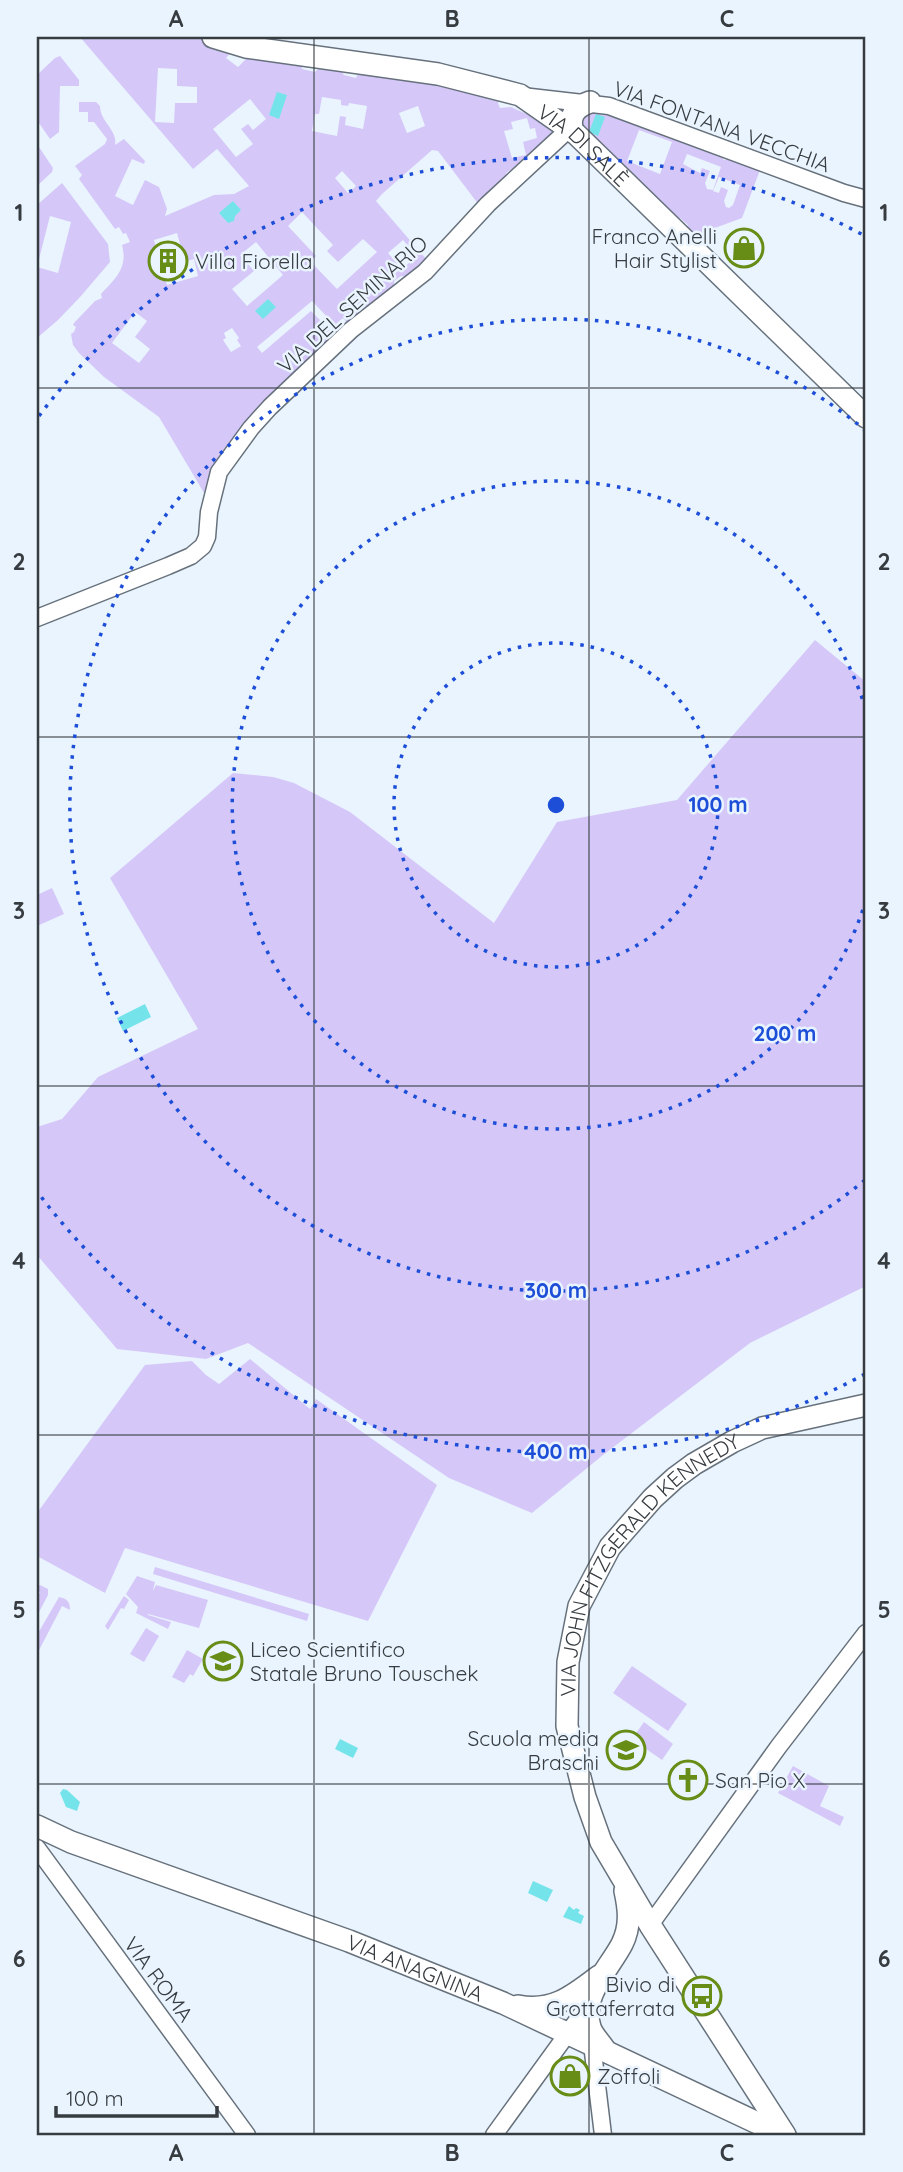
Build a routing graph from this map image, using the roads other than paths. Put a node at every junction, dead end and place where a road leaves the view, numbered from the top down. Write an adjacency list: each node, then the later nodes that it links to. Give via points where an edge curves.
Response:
1 (213, 37): 2 (main road, VIA DI SALÈ, via 246,47 438,74)
2 (520, 95): 3 (street, VIA FONTANA VECCHIA); 4 (main road, VIA DI SALÈ)
3 (590, 102): 4 (main road, via 573,113); 5 (street, VIA FONTANA VECCHIA, via 647,118)
4 (571, 130): 6 (main road, VIA DI SALÈ); 7 (street, VIA DEL SEMINARIO, via 488,204 425,272 351,330 251,428 219,472 203,546 191,556)
5 (866, 199)
6 (866, 417)
7 (37, 618)
8 (866, 1405): 12 (main road, VIA JOHN FITZGERALD KENNEDY, via 762,1428 694,1464 653,1498 610,1547 579,1606 569,1653 567,1726 584,1797 601,1842)
9 (866, 1633): 13 (street, via 779,1746)
10 (37, 1826): 16 (main road, VIA ANAGNINA)
11 (37, 1848): 22 (street, VIA ROMA)
12 (623, 1881): 13 (main road, VIA JOHN FITZGERALD KENNEDY); 14 (main road, via 629,1908)
13 (655, 1933): 14 (main road); 20 (main road, VIA JOHN FITZGERALD KENNEDY)
14 (622, 1943): 15 (main road)
15 (601, 1975): 16 (main road, via 568,2000 545,2007); 17 (main road)
16 (503, 2003): 18 (main road, VIA ANAGNINA)
17 (589, 2004): 18 (street); 19 (main road, via 590,2028)
18 (568, 2033): 19 (main road, VIA ANAGNINA); 23 (street)
19 (599, 2048): 21 (main road, VIA ANAGNINA); 24 (street)
20 (765, 2105): 21 (main road, via 761,2116); 25 (main road, VIA JOHN FITZGERALD KENNEDY)
21 (747, 2118): 25 (main road, VIA ANAGNINA)
22 (247, 2135)
23 (494, 2135)
24 (603, 2135)
25 (784, 2135)

